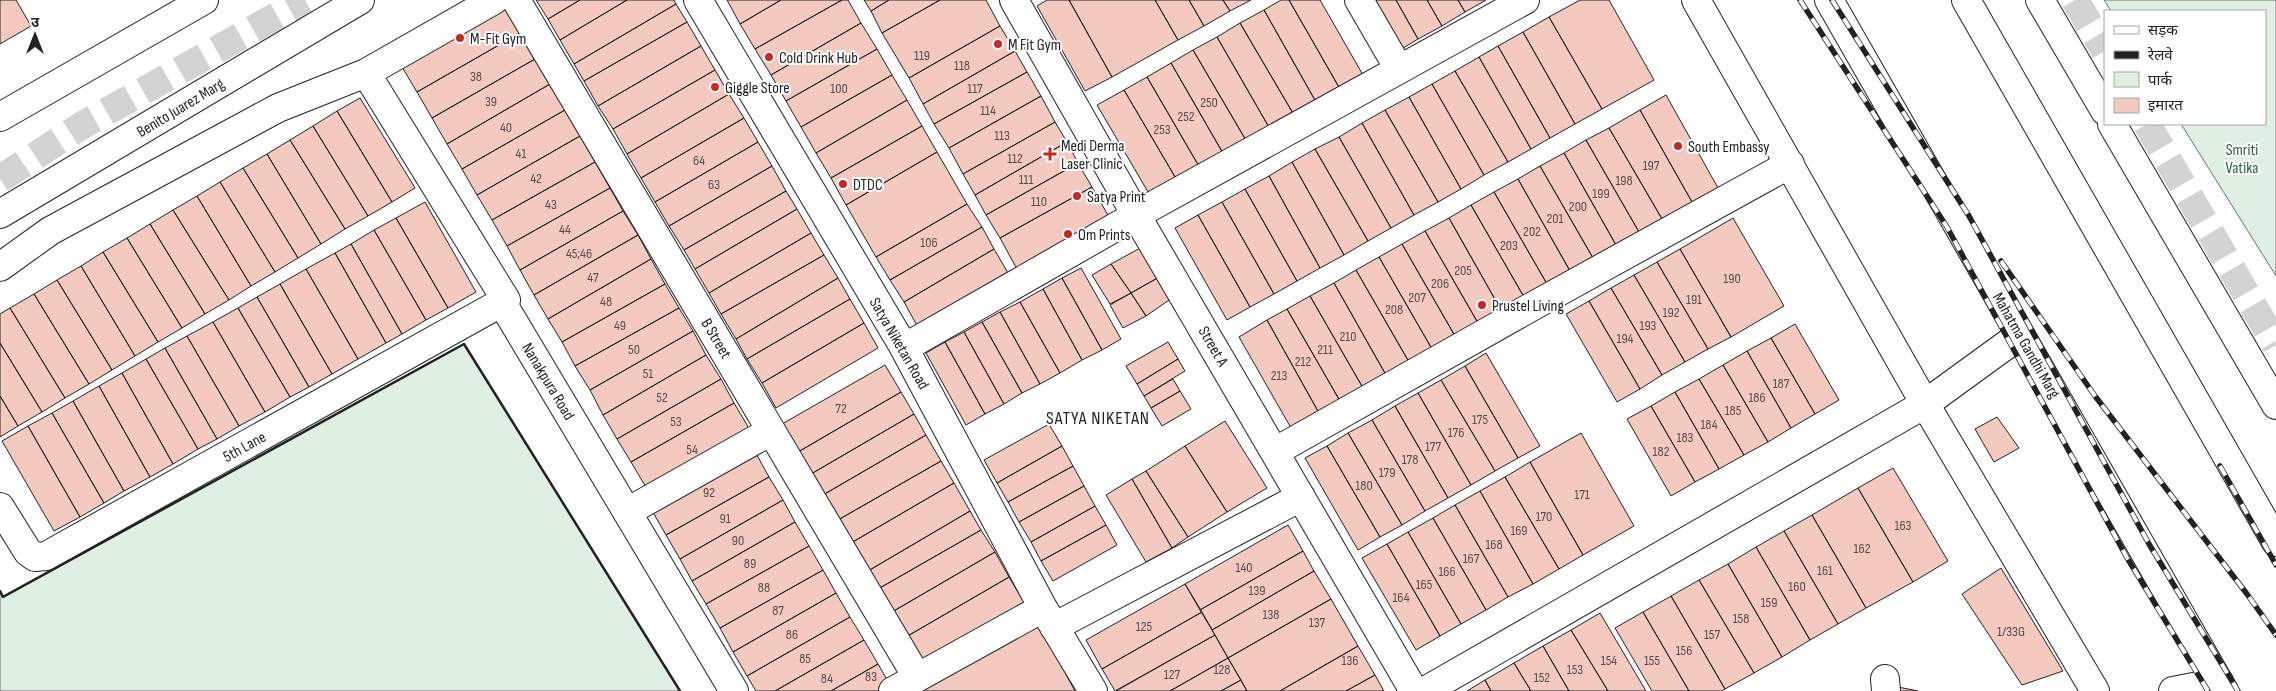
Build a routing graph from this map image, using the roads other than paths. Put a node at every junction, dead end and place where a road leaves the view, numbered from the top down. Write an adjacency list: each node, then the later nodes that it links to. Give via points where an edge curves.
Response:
1 (204, 0): 16 (street)
2 (360, 0): 19 (street, Benito Juarez Marg)
3 (494, 0): 14 (street)
4 (516, 0): 27 (street, B Street)
5 (698, 0): 24 (street, Satya Niketan Road)
6 (1014, 0): 20 (street, Street A)
7 (1359, 0): 13 (street)
8 (1526, 0): 13 (street)
9 (1696, 0): 18 (street)
10 (1829, 0): 23 (street, Mahatma Gandhi Marg)
11 (1966, 0): 32 (street)
12 (2040, 0): 15 (street)
13 (1399, 69): 20 (street)
14 (366, 73): 21 (street, via 278,108 50,231); 22 (street, Nanakpura Road)
15 (2104, 109)
16 (0, 117)
17 (2113, 125): 26 (street)
18 (1790, 164): 25 (street); 28 (street)
19 (0, 214)
20 (1136, 215): 24 (street); 28 (street, Street A)
21 (0, 267)
22 (506, 300): 30 (street, 5th Lane, via 46,556 35,557 28,552); 31 (street, Nanakpura Road, via 504,306)
23 (2020, 335): 25 (street); 35 (street, Mahatma Gandhi Marg)
24 (904, 348): 33 (street, Satya Niketan Road)
25 (1925, 404): 40 (street); 41 (street)
26 (2276, 405)
27 (771, 431): 31 (street); 34 (street, B Street)
28 (1276, 451): 29 (street, Street A)
29 (1300, 497): 33 (street); 39 (street, Street A)
30 (0, 506)
31 (627, 512): 36 (street, Nanakpura Road)
32 (2276, 542)
33 (1049, 617): 34 (street); 38 (street, Satya Niketan Road)
34 (917, 677): 37 (street)
35 (2222, 686): 42 (street)
36 (734, 691)
37 (893, 691)
38 (1093, 691)
39 (1414, 691)
40 (1425, 691)
41 (2095, 691)
42 (2173, 691)

